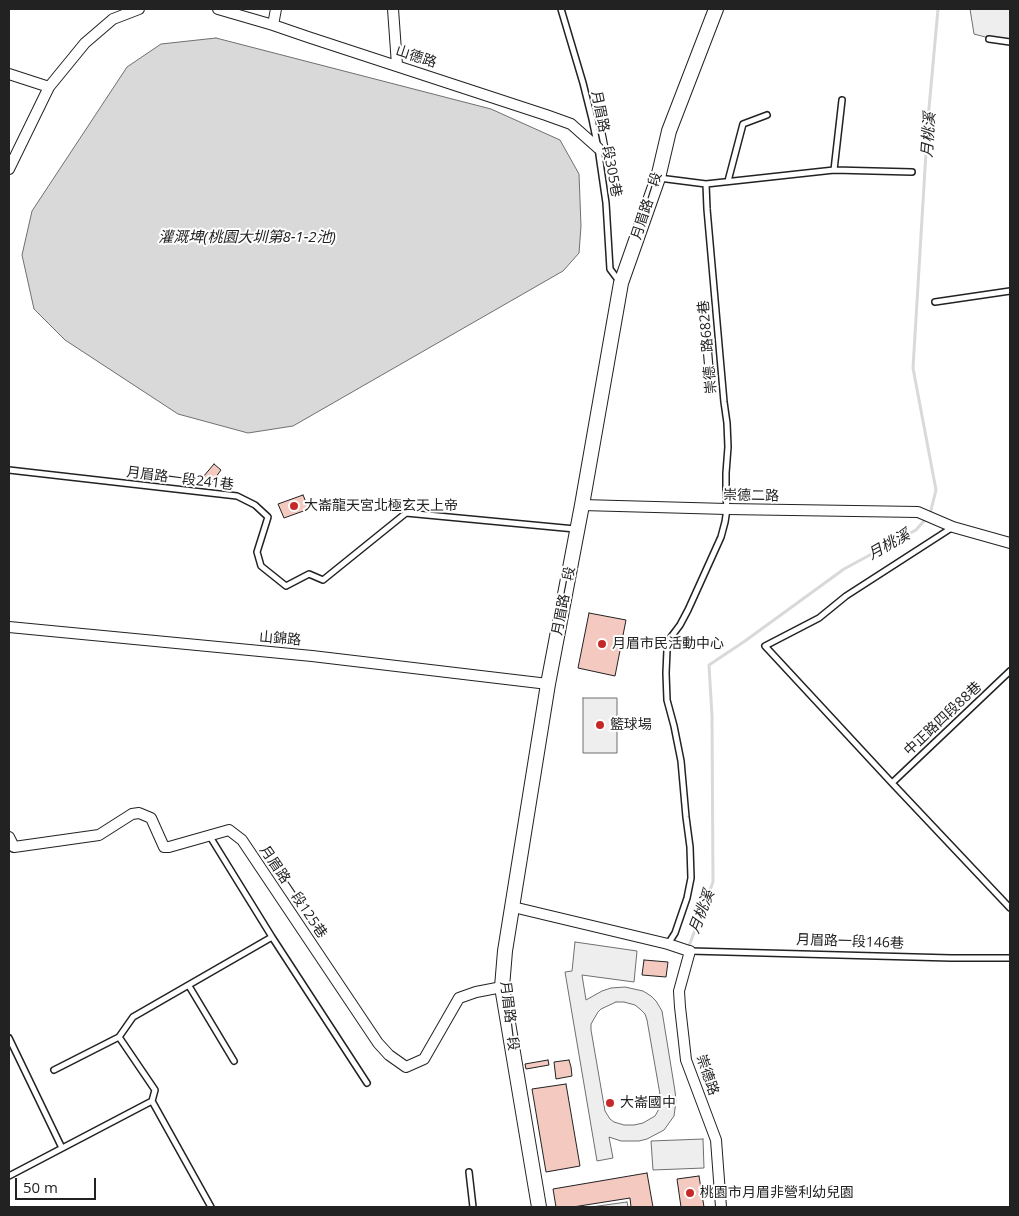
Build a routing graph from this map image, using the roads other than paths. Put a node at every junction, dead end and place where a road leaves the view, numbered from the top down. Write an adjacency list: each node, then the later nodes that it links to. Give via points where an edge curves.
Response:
1 (139, 9): 12 (street, via 113,19 85,43)
2 (218, 9): 7 (street, 山德路)
3 (276, 9): 7 (street)
4 (393, 9): 10 (street)
5 (561, 9): 15 (lane, 月眉路一段305巷)
6 (716, 9): 19 (street, 月眉路一段, via 669,131)
7 (273, 24): 10 (street, 山德路)
8 (989, 39): 9 (lane)
9 (1010, 42)
10 (397, 65): 15 (street, 山德路, via 570,124)
11 (9, 74): 12 (street)
12 (49, 87): 16 (street)
13 (842, 100): 17 (lane)
14 (767, 116): 20 (lane, via 743,124)
15 (598, 148): 22 (lane, 月眉路一段305巷, via 606,203 610,269)
16 (9, 169)
17 (834, 170): 18 (lane); 20 (lane)
18 (912, 172)
19 (658, 178): 21 (lane); 22 (street, 月眉路一段)
20 (728, 181): 21 (lane)
21 (706, 184): 27 (lane, 崇德二路682巷, via 727,423)
22 (620, 283): 26 (street, 月眉路一段)
23 (1010, 291): 24 (lane)
24 (935, 302)
25 (9, 470): 29 (lane, 月眉路一段241巷, via 237,496 255,505 268,517 257,552 261,566 286,586 309,574 323,580 406,513)
26 (582, 505): 27 (street, 崇德二路); 29 (street, 月眉路一段)
27 (727, 509): 28 (street, 崇德二路, via 918,512); 40 (lane, 崇德二路682巷, via 721,537 667,650 667,700 681,761 691,878)
28 (953, 527): 30 (street); 34 (lane, via 846,596 819,618 765,646)
29 (578, 529): 33 (street, 月眉路一段)
30 (1010, 543)
31 (9, 627): 33 (street, 山錦路, via 312,656)
32 (1010, 671): 34 (lane, 中正路四段88巷)
33 (548, 684): 37 (street, 月眉路一段)
34 (892, 783): 38 (lane)
35 (209, 835): 36 (street, 月眉路一段125巷, via 164,847 152,818 139,813 99,835 14,847); 39 (lane); 44 (street, 月眉路一段125巷, via 229,830 242,840 378,1044 406,1067 424,1060 459,998)
36 (9, 836)
37 (513, 907): 40 (street); 44 (street, 月眉路一段)
38 (1010, 908)
39 (272, 937): 43 (lane); 49 (lane)
40 (671, 945): 41 (street)
41 (690, 951): 42 (lane, 月眉路一段146巷); 57 (street, 崇德路, via 679,991 686,1060 716,1140)
42 (1010, 958)
43 (189, 986): 45 (lane, via 133,1017); 47 (lane)
44 (502, 987): 56 (street, 月眉路一段)
45 (119, 1037): 48 (lane); 50 (lane, via 155,1090)
46 (9, 1038): 51 (lane)
47 (234, 1061)
48 (54, 1070)
49 (367, 1084)
50 (152, 1101): 51 (lane); 54 (lane)
51 (62, 1148): 53 (lane)
52 (469, 1172): 55 (lane)
53 (9, 1176)
54 (211, 1207)
55 (473, 1207)
56 (539, 1207)
57 (721, 1207)

